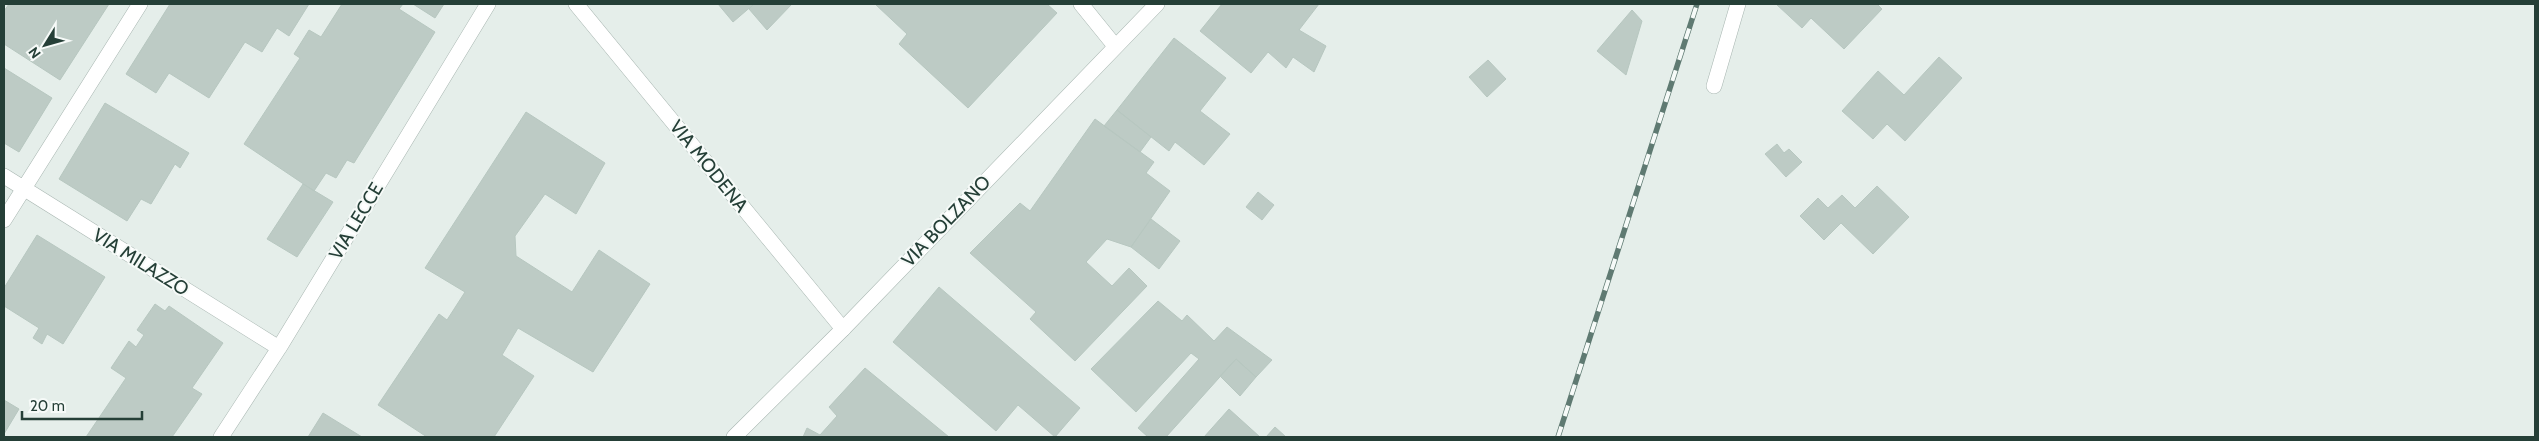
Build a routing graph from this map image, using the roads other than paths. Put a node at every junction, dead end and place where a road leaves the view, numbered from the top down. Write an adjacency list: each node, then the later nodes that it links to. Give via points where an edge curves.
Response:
1 (140, 4): 10 (street)
2 (488, 4): 13 (street, VIA LECCE)
3 (576, 4): 12 (street, VIA MODENA)
4 (1081, 4): 7 (street)
5 (1157, 4): 7 (street, VIA BOLZANO)
6 (1738, 4): 8 (street)
7 (1115, 46): 12 (street, VIA BOLZANO)
8 (1714, 86)
9 (4, 176): 10 (street, VIA MILAZZO)
10 (23, 188): 11 (street); 13 (street, VIA MILAZZO)
11 (4, 220)
12 (843, 329): 15 (street, VIA BOLZANO)
13 (279, 348): 14 (street, VIA LECCE)
14 (221, 437)
15 (734, 437)

